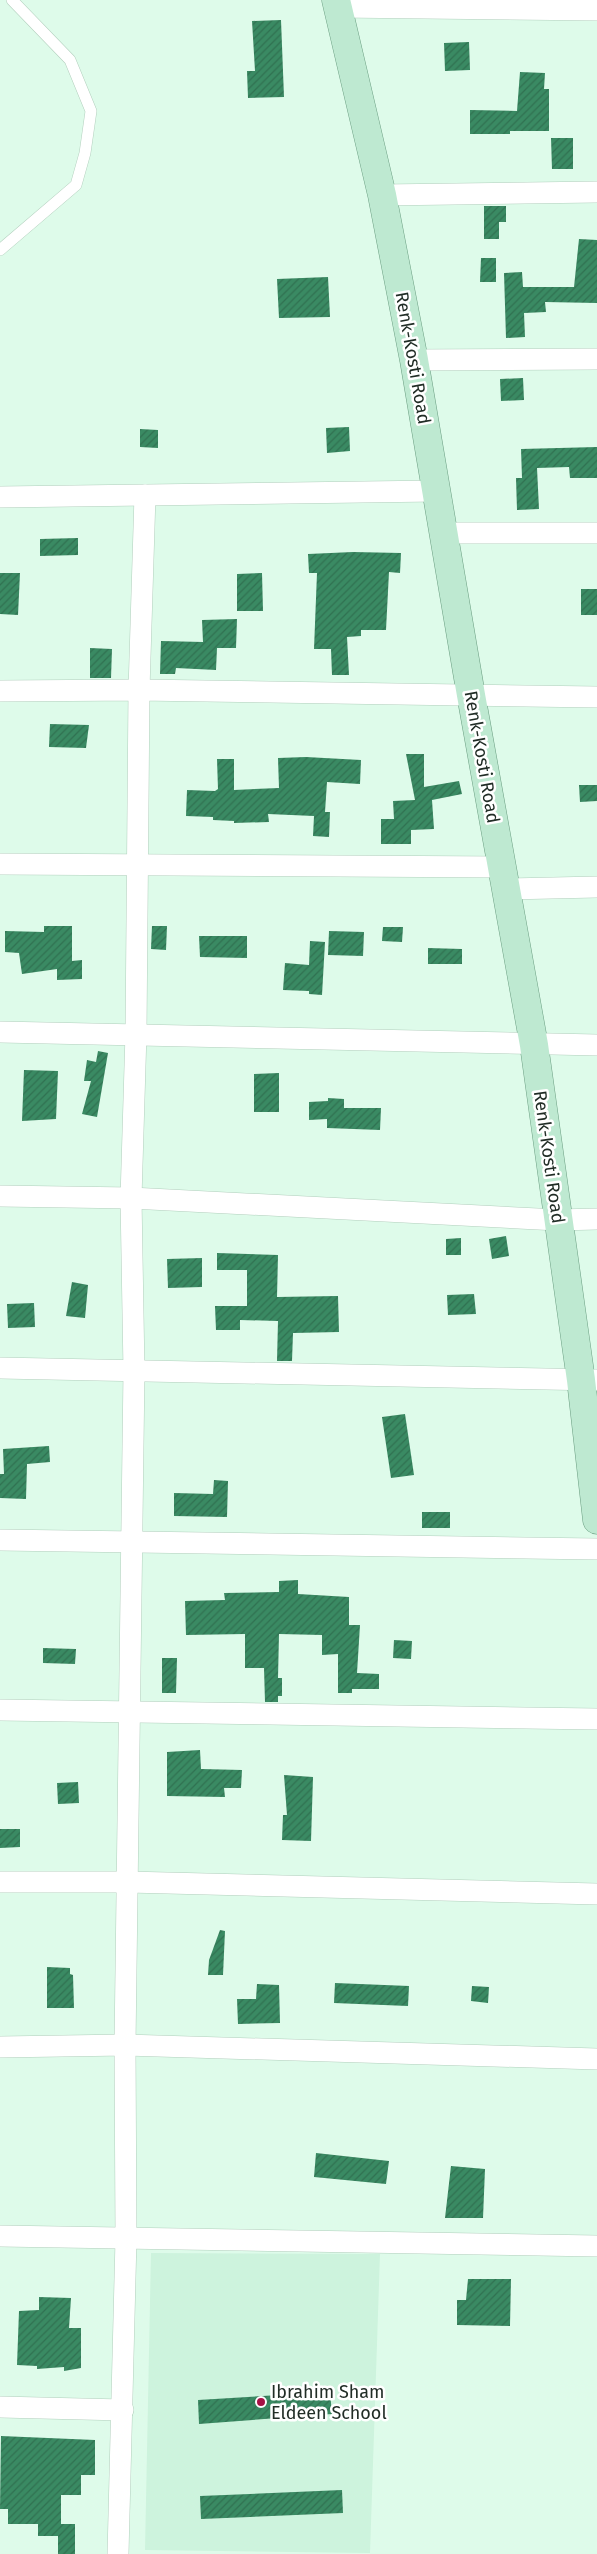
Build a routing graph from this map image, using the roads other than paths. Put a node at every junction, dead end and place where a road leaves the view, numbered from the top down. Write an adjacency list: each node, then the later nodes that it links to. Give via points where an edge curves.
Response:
1 (12, 0): 6 (lane, via 70,60 91,110 85,154 76,185)
2 (337, 4): 3 (street); 5 (main road, Renk-Kosti Road)
3 (597, 10)
4 (597, 192): 5 (street)
5 (382, 195): 8 (main road, Renk-Kosti Road)
6 (0, 250)
7 (597, 359): 8 (street)
8 (414, 360): 9 (main road, Renk-Kosti Road)
9 (436, 491): 10 (street); 12 (main road, Renk-Kosti Road)
10 (145, 494): 11 (street); 14 (street)
11 (0, 497)
12 (444, 533): 13 (street); 16 (main road, Renk-Kosti Road)
13 (597, 533)
14 (139, 690): 15 (street); 16 (street); 19 (street)
15 (0, 691)
16 (471, 696): 17 (street); 20 (main road, Renk-Kosti Road)
17 (597, 697)
18 (0, 864): 19 (street)
19 (136, 866): 20 (street); 23 (street)
20 (504, 878): 21 (street); 24 (main road, Renk-Kosti Road)
21 (597, 887)
22 (0, 1032): 23 (street)
23 (136, 1033): 24 (street); 27 (street)
24 (534, 1045): 25 (street); 29 (main road, Renk-Kosti Road)
25 (597, 1045)
26 (0, 1196): 27 (street)
27 (131, 1198): 29 (street); 31 (street)
28 (597, 1219): 29 (street)
29 (558, 1220): 32 (main road, Renk-Kosti Road)
30 (0, 1368): 31 (street)
31 (134, 1371): 32 (street); 35 (street)
32 (589, 1380): 33 (main road, Renk-Kosti Road)
33 (597, 1520)
34 (0, 1540): 35 (street)
35 (132, 1541): 36 (street); 38 (street)
36 (597, 1549)
37 (0, 1710): 38 (street)
38 (131, 1713): 39 (street); 41 (street)
39 (597, 1719)
40 (0, 1882): 41 (street)
41 (128, 1882): 42 (street); 43 (street)
42 (597, 1894)
43 (125, 2044): 44 (street); 45 (street); 47 (street)
44 (0, 2047)
45 (597, 2059)
46 (0, 2236): 47 (street)
47 (126, 2239): 48 (street); 50 (street)
48 (597, 2246)
49 (0, 2407): 50 (street)
50 (123, 2410): 51 (street)
51 (118, 2554)

